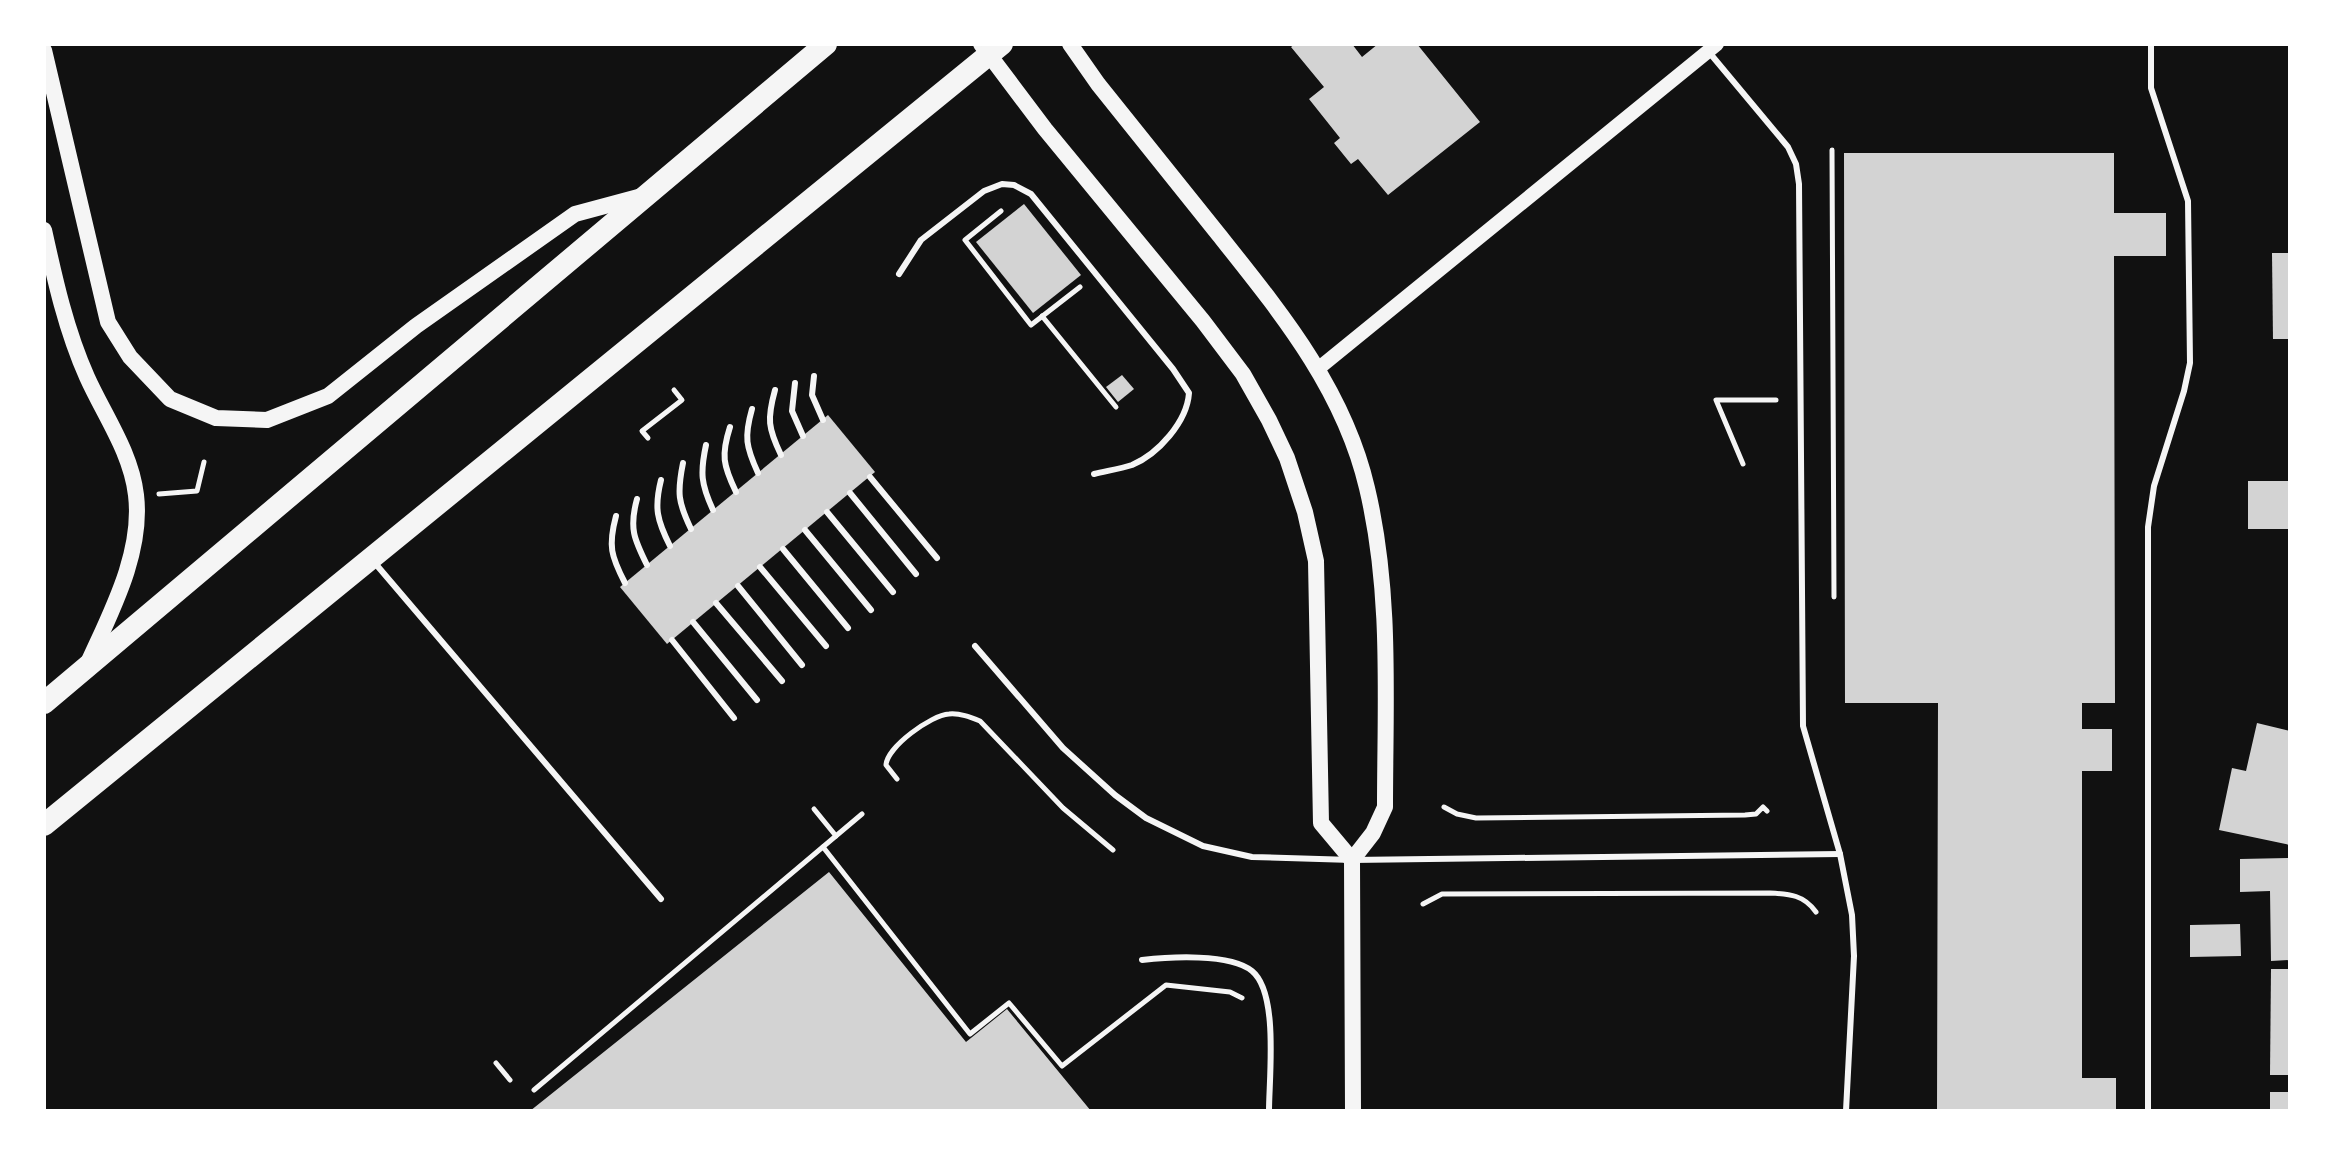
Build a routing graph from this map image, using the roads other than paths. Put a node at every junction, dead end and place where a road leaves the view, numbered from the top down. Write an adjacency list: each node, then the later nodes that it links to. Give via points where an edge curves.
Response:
1 (826, 44): 7 (highway)
2 (1070, 44): 10 (main road)
3 (2151, 44): 64 (lane, via 2151,88 2188,201 2190,363 2154,486 2148,527)
4 (1712, 47): 10 (street); 57 (lane, via 1796,164 1803,726)
5 (991, 48): 36 (highway); 58 (main road, via 1243,374 1287,458 1316,561 1321,823)
6 (44, 50): 7 (main road, via 108,322 130,357 170,399 216,418 267,420 328,396 416,326 575,214)
7 (644, 195): 51 (highway)
8 (44, 230): 51 (main road, via 64,315 126,456 136,496 128,565)
9 (899, 274): 22 (lane, via 921,240 984,191 1002,184 1031,194 1189,393 1181,419 1160,444 1133,464)
10 (1319, 368): 58 (main road, via 1346,422 1367,487 1385,613 1385,807)
11 (814, 376): 15 (lane, via 812,395)
12 (795, 383): 17 (lane, via 792,411)
13 (775, 390): 19 (lane, via 770,431)
14 (752, 409): 21 (lane, via 747,448)
15 (823, 420)
16 (730, 427): 25 (lane, via 724,467)
17 (803, 436)
18 (706, 445): 28 (lane, via 702,486)
19 (781, 455)
20 (683, 463): 31 (lane, via 679,504)
21 (758, 473)
22 (1094, 474)
23 (870, 477): 35 (lane)
24 (661, 480): 33 (lane, via 658,522)
25 (736, 492)
26 (850, 493): 39 (lane)
27 (637, 499): 37 (lane, via 633,539)
28 (713, 510)
29 (827, 512): 42 (lane)
30 (616, 516): 40 (lane, via 612,558)
31 (691, 529)
32 (805, 530): 44 (lane)
33 (670, 546)
34 (783, 549): 46 (lane)
35 (937, 558)
36 (372, 559): 56 (highway); 59 (lane)
37 (647, 565)
38 (760, 567): 48 (lane)
39 (916, 574)
40 (625, 583)
41 (738, 586): 50 (lane)
42 (893, 592)
43 (716, 603): 52 (lane)
44 (871, 610)
45 (693, 622): 53 (lane)
46 (848, 628)
47 (672, 640): 55 (lane)
48 (826, 646)
49 (975, 646): 58 (lane, via 1063,748 1146,818 1203,846 1252,857)
50 (802, 665)
51 (86, 669): 54 (highway)
52 (782, 681)
53 (757, 700)
54 (44, 703)
55 (734, 718)
56 (44, 825)
57 (1840, 854): 58 (lane); 63 (lane, via 1854,956)
58 (1352, 860): 62 (main road)
59 (661, 899)
60 (1142, 960): 61 (lane, via 1181,956 1241,964 1255,972 1269,1005)
61 (1269, 1111)
62 (1353, 1111)
63 (1846, 1111)
64 (2148, 1111)

